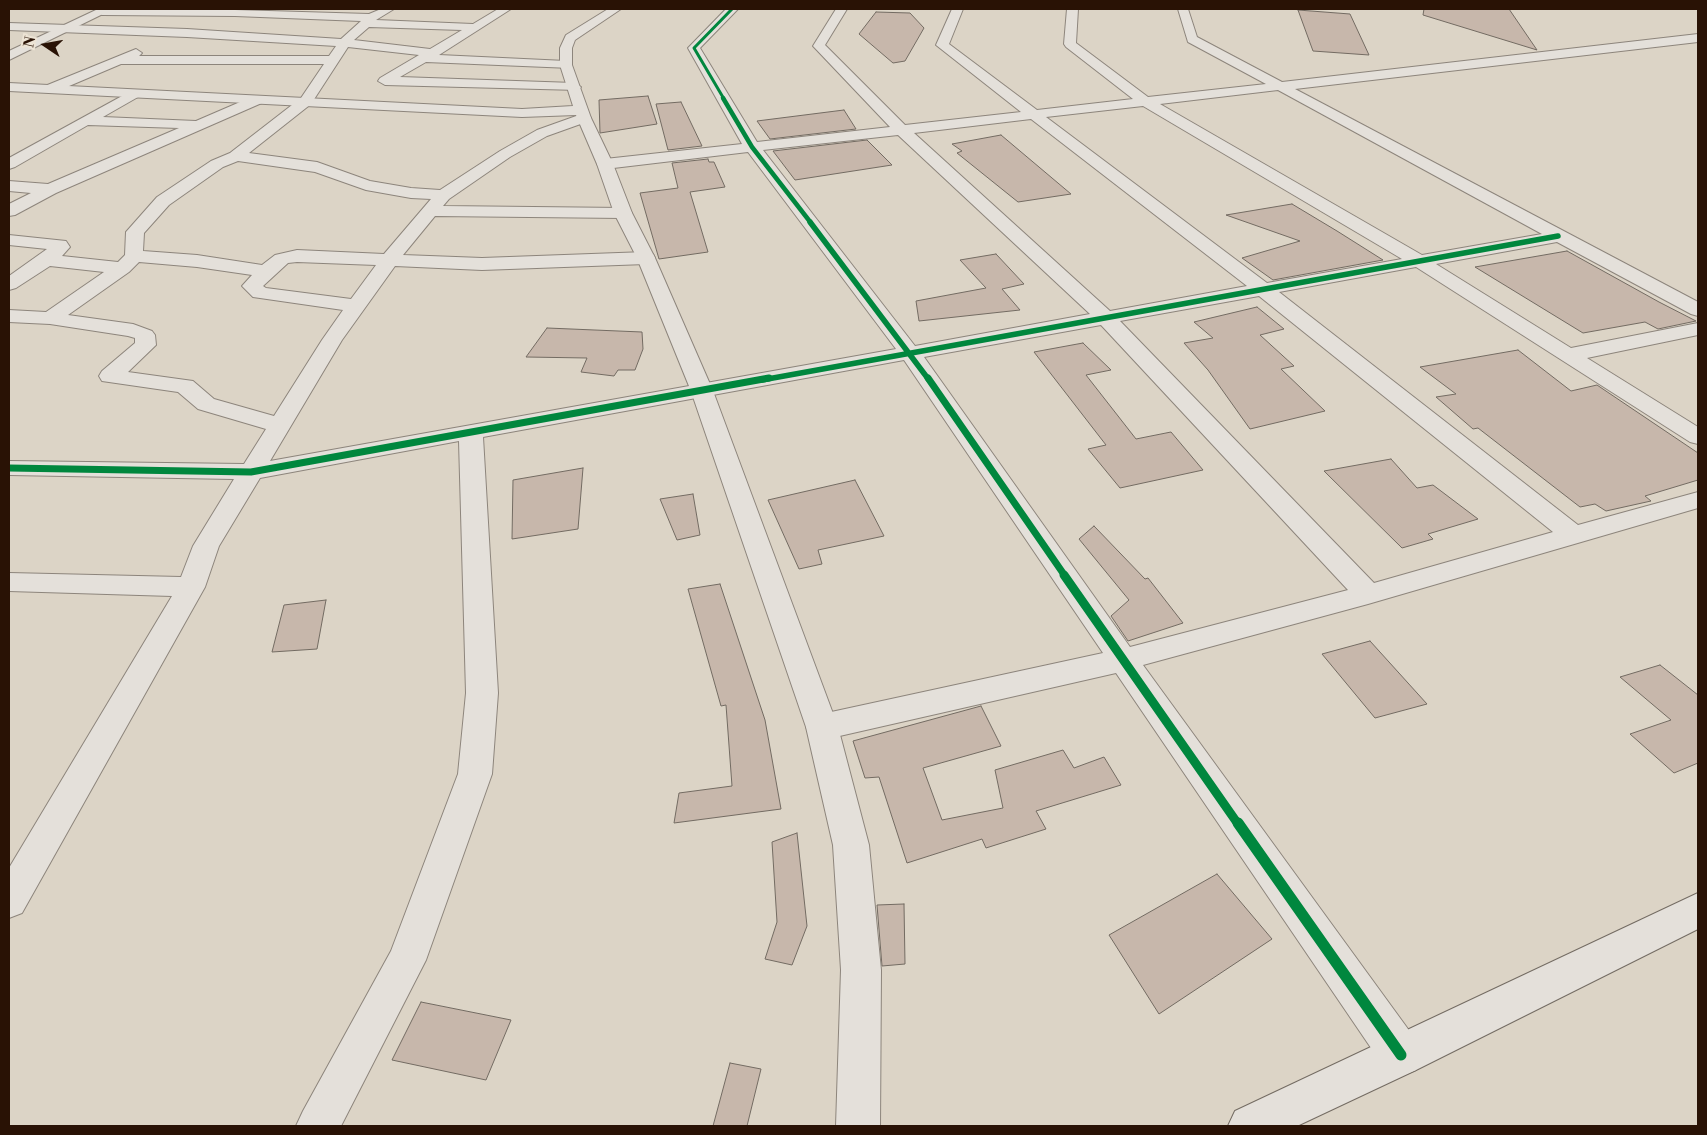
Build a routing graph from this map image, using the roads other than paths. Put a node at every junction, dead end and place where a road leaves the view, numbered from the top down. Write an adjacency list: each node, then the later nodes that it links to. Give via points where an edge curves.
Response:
1 (389, 9): 12 (street)
2 (506, 9): 14 (street)
3 (615, 9): 27 (street, via 570,38 566,48)
4 (732, 9): 35 (street, via 694,48)
5 (841, 9): 34 (street, via 819,46)
6 (957, 9): 31 (street, via 942,45)
7 (1072, 9): 30 (street, via 1070,44)
8 (1184, 9): 23 (street, via 1192,39)
9 (104, 10): 10 (street); 11 (street); 15 (street)
10 (73, 11)
11 (240, 11): 12 (street); 16 (street)
12 (369, 20): 14 (street); 18 (street)
13 (9, 26): 15 (street)
14 (473, 27): 19 (street)
15 (67, 28): 16 (street); 20 (street)
16 (182, 34): 18 (street); 21 (street)
17 (1698, 38): 23 (street)
18 (344, 43): 19 (street); 22 (street)
19 (429, 55): 27 (street); 27 (street, via 385,81)
20 (9, 56)
21 (120, 60): 22 (street); 25 (street)
22 (333, 60): 29 (street)
23 (1280, 86): 30 (street); 44 (street)
24 (9, 87): 25 (street)
25 (50, 89): 26 (street)
26 (134, 94): 28 (street); 32 (street)
27 (576, 95): 29 (street, via 522,113); 38 (street); 41 (street, via 542,133 505,154)
28 (259, 99): 29 (street); 33 (street)
29 (306, 100): 36 (street)
30 (1146, 102): 31 (street); 49 (street)
31 (1035, 114): 34 (street); 53 (street)
32 (86, 121): 33 (street); 37 (street)
33 (201, 124): 40 (street)
34 (902, 130): 35 (street); 58 (street)
35 (752, 147): 38 (street); 60 (street)
36 (236, 156): 41 (street, via 317,167 366,185 411,193); 50 (street, via 217,164 163,201 135,232)
37 (13, 160)
38 (605, 164): 43 (street)
39 (9, 186): 40 (street)
40 (50, 189): 42 (street)
41 (437, 203): 43 (street); 47 (street)
42 (9, 211)
43 (623, 213): 46 (street)
44 (1558, 236): 49 (street); 55 (street)
45 (9, 240): 48 (street, via 60,245)
46 (646, 258): 47 (street, via 482,264); 62 (street)
47 (390, 259): 51 (street, via 297,256 282,259); 54 (street)
48 (46, 260): 50 (street); 52 (street)
49 (1419, 261): 53 (street); 61 (street)
50 (128, 262): 51 (street, via 197,261); 57 (street)
51 (266, 271): 54 (street, via 252,286 260,293)
52 (9, 284)
53 (1263, 289): 58 (street); 69 (street)
54 (356, 306): 63 (street)
55 (1698, 310)
56 (9, 316): 57 (street)
57 (50, 318): 63 (street, via 132,330 145,335 145,345 110,376 185,386 206,404)
58 (1106, 318): 60 (street); 72 (street)
59 (1698, 328): 61 (street)
60 (910, 353): 62 (street); 73 (street)
61 (1568, 355): 65 (street)
62 (702, 391): 64 (street); 74 (street)
63 (279, 425): 67 (street)
64 (471, 432): 67 (street); 78 (street, via 482,693 475,774 407,960)
65 (1698, 437)
66 (9, 468): 67 (street)
67 (251, 472): 71 (street, via 206,546)
68 (1698, 500): 69 (street)
69 (1573, 535): 72 (street)
70 (9, 582): 71 (street)
71 (191, 587): 75 (street)
72 (1368, 594): 73 (street)
73 (1123, 660): 74 (street); 77 (street)
74 (822, 727): 79 (street, via 851,845 861,970)
75 (9, 901)
76 (1698, 910): 77 (street)
77 (1401, 1055): 80 (street)
78 (318, 1126)
79 (858, 1126)
80 (1250, 1126)

